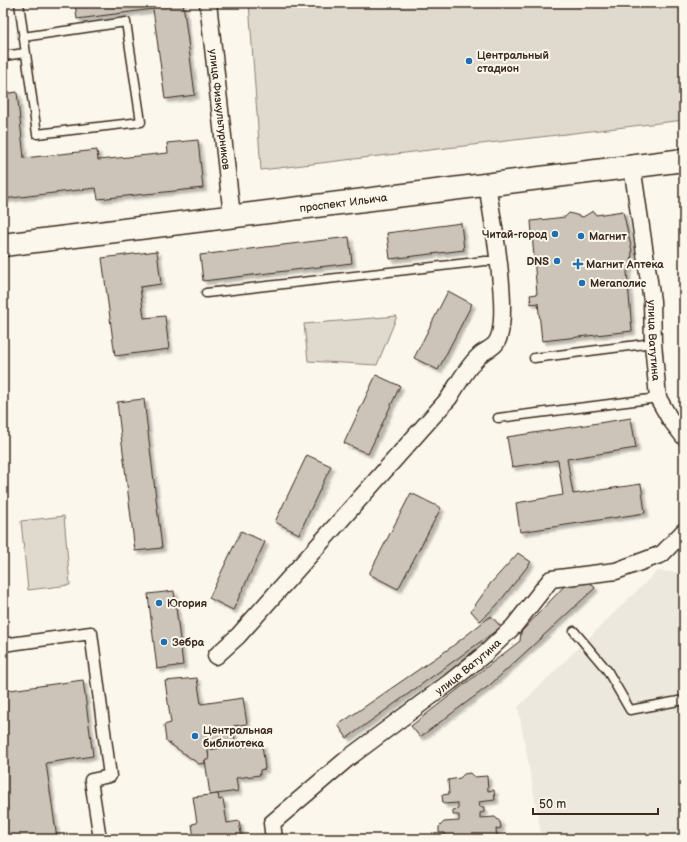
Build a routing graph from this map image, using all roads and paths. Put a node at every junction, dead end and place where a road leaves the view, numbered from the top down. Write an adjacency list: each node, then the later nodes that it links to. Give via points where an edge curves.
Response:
1 (19, 3): 3 (lane)
2 (208, 3): 9 (street, улица Физкультурников)
3 (24, 37): 4 (lane); 4 (lane, via 126,22 141,122 37,134)
4 (25, 53): 5 (lane)
5 (3, 56)
6 (684, 160): 7 (main road, проспект Ильича)
7 (632, 166): 8 (main road, проспект Ильича); 13 (street, улица Ватутина, via 652,301)
8 (488, 185): 9 (main road, проспект Ильича); 11 (street)
9 (232, 216): 10 (main road, проспект Ильича)
10 (3, 245)
11 (498, 261): 12 (lane); 21 (street, via 503,313 502,329 496,344 479,356 448,398 238,636)
12 (206, 292)
13 (653, 343): 14 (lane); 15 (street, улица Ватутина)
14 (534, 358)
15 (658, 398): 16 (lane); 17 (street, улица Ватутина)
16 (498, 418)
17 (684, 437)
18 (684, 531): 24 (street, улица Ватутина, via 656,557 616,571 551,579 514,626 486,653 347,759 272,822)
19 (574, 631): 22 (lane, via 607,670 630,710)
20 (3, 645): 23 (street, via 91,633 110,776 91,780)
21 (216, 656)
22 (684, 700)
23 (100, 839)
24 (274, 839)

